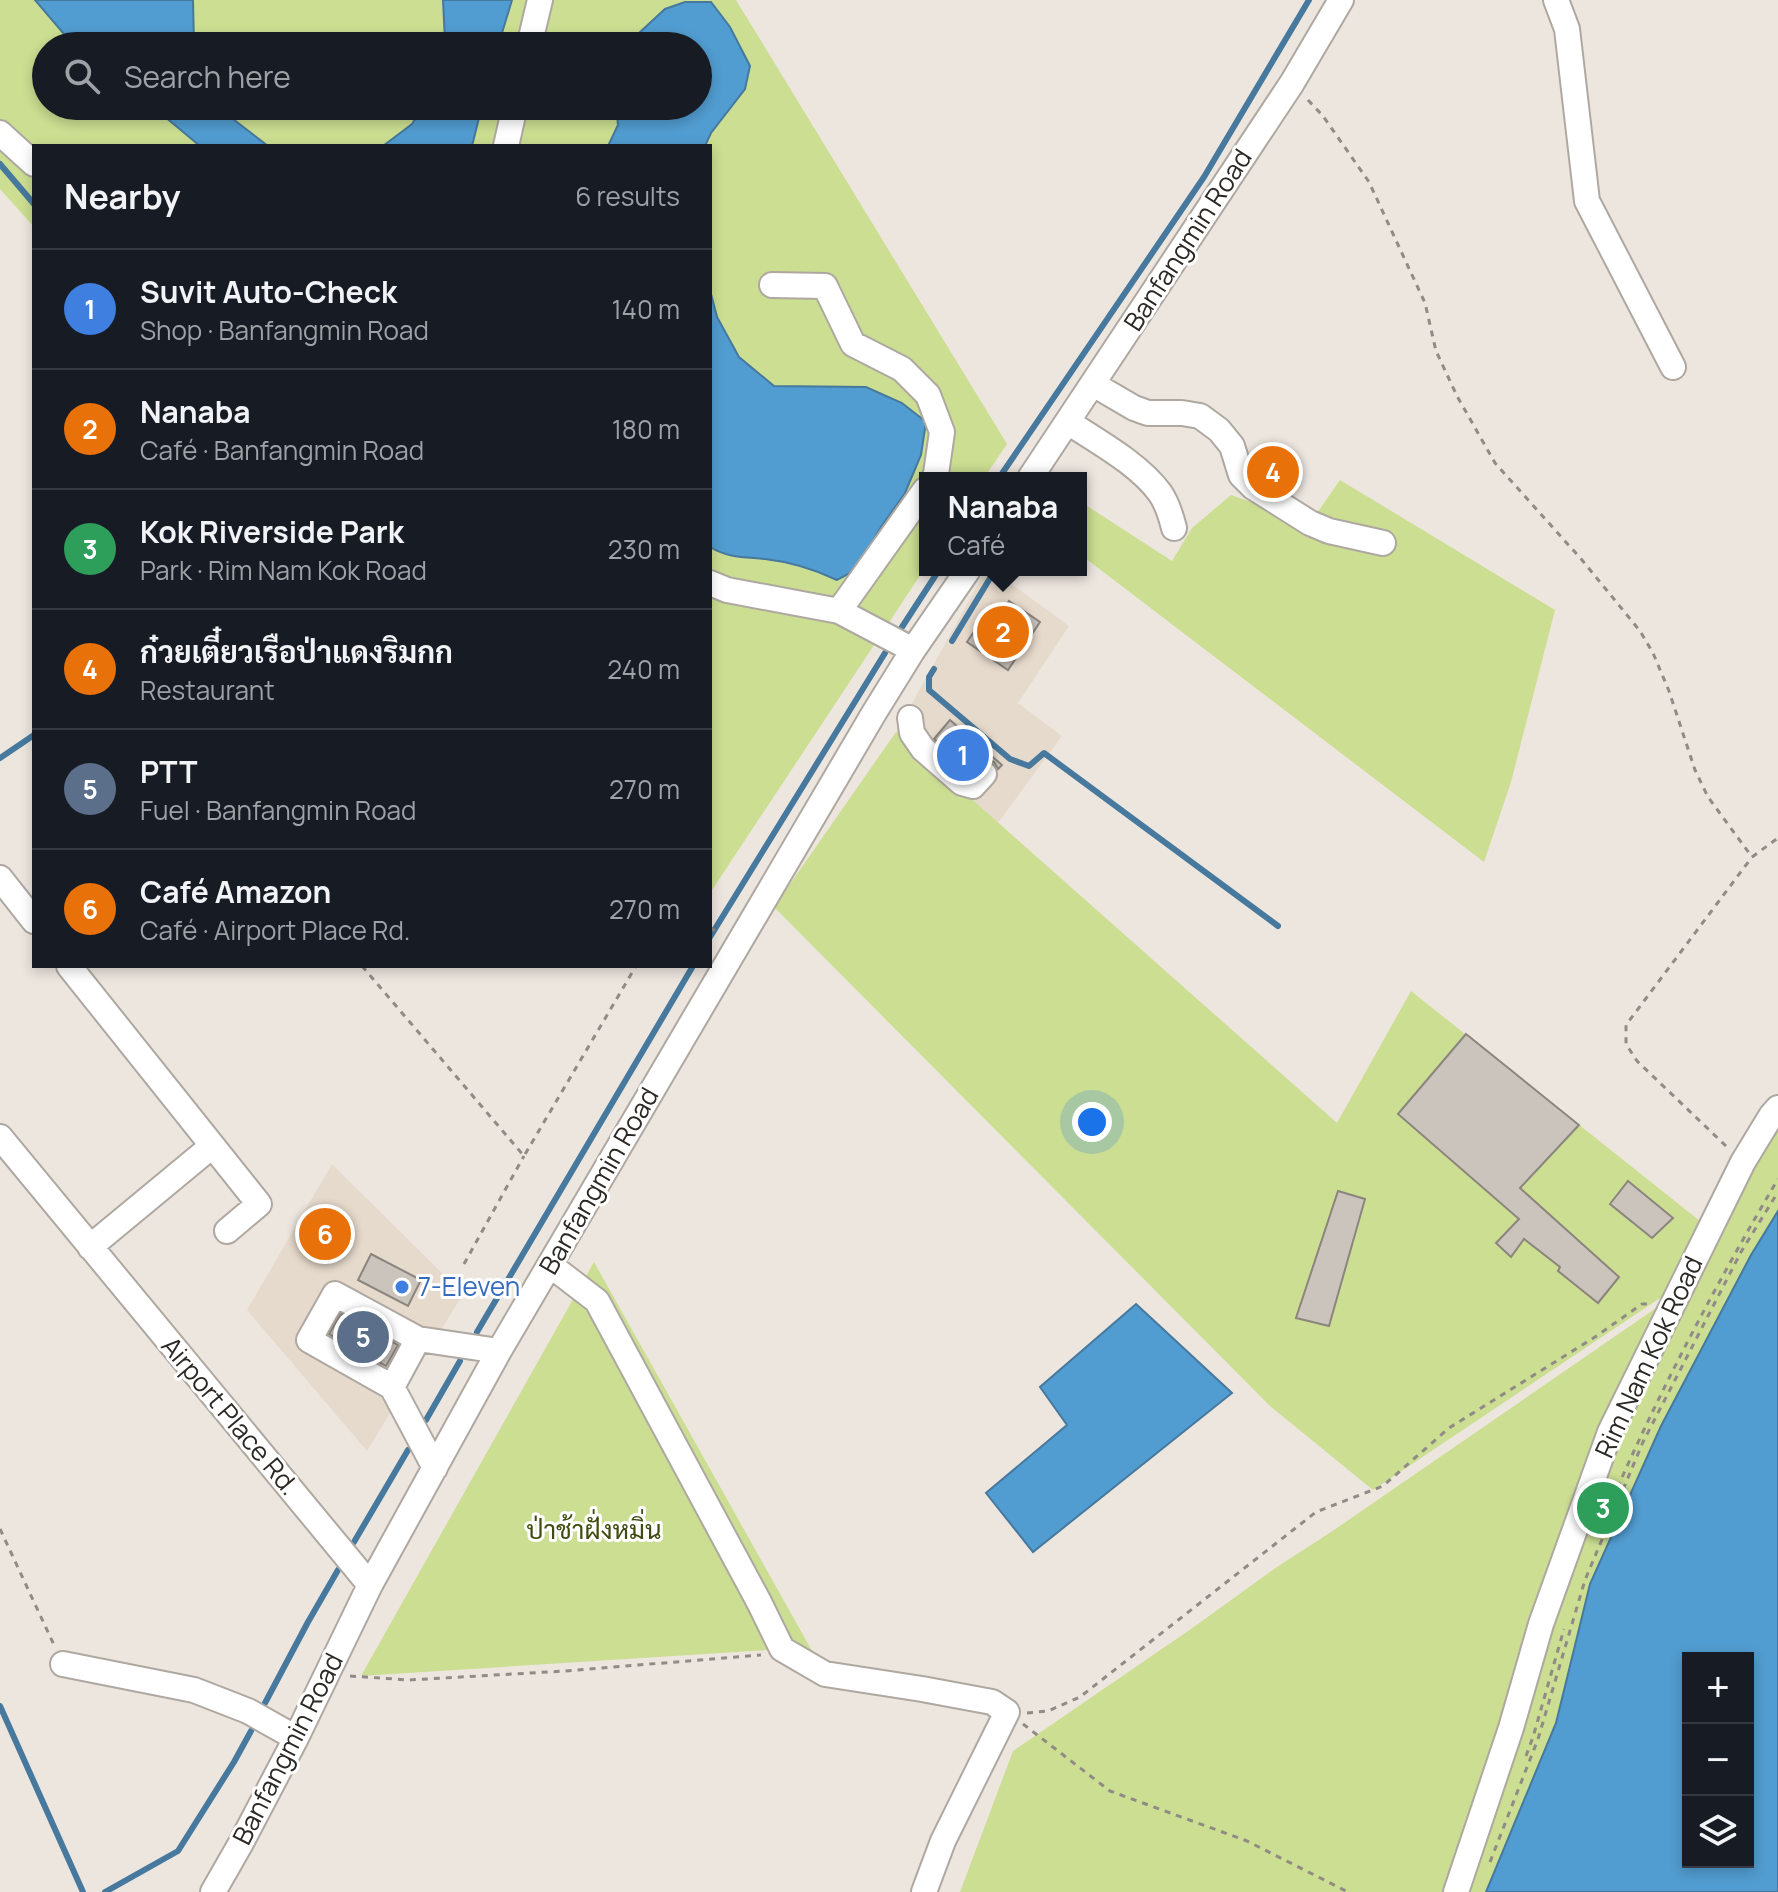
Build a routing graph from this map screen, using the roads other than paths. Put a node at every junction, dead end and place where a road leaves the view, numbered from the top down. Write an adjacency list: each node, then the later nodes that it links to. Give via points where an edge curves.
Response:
1 (540, 0): 4 (street)
2 (1341, 0): 11 (street, Banfangmin Road)
3 (1556, 0): 10 (street, via 1567,29 1587,201)
4 (532, 32)
5 (512, 120): 7 (street)
6 (0, 133): 8 (street)
7 (506, 144)
8 (32, 162)
9 (772, 285): 13 (street, via 825,286 853,344 902,369 928,395 942,432)
10 (1673, 367)
11 (1093, 384): 12 (street, Banfangmin Road); 17 (street, via 1148,413 1200,416 1232,446 1241,475 1253,487 1310,523)
12 (1068, 422): 14 (street, Banfangmin Road); 16 (street, via 1149,480 1162,495)
13 (936, 472)
14 (1034, 472)
15 (919, 498): 20 (street)
16 (1174, 528)
17 (1383, 543)
18 (964, 576): 21 (street, Banfangmin Road)
19 (712, 584): 20 (street)
20 (839, 611): 21 (street)
21 (913, 650): 22 (street, Banfangmin Road)
22 (885, 696): 23 (street); 34 (street, Banfangmin Road)
23 (910, 718): 24 (street); 25 (street, via 923,749 962,783 973,786)
24 (934, 738)
25 (984, 774)
26 (0, 878): 27 (street)
27 (32, 918)
28 (71, 968): 31 (street)
29 (1778, 1108): 44 (street, Rim Nam Kok Road, via 1743,1162 1605,1445 1541,1624)
30 (0, 1137): 33 (street, Airport Place Rd.)
31 (212, 1146): 32 (street, via 259,1204); 33 (street)
32 (227, 1231)
33 (90, 1247): 39 (street, Airport Place Rd.)
34 (550, 1265): 36 (street, Banfangmin Road); 43 (street, via 597,1301 782,1649 825,1674 992,1702 1007,1712)
35 (418, 1339): 36 (street); 37 (street); 37 (street, via 335,1294 309,1340)
36 (499, 1351): 38 (street, Banfangmin Road)
37 (392, 1387): 38 (street)
38 (435, 1468): 39 (street, Banfangmin Road)
39 (370, 1585): 41 (street, Banfangmin Road)
40 (63, 1664): 41 (street, via 194,1690)
41 (296, 1738): 42 (street, Banfangmin Road)
42 (213, 1892)
43 (924, 1892)
44 (1456, 1892)

